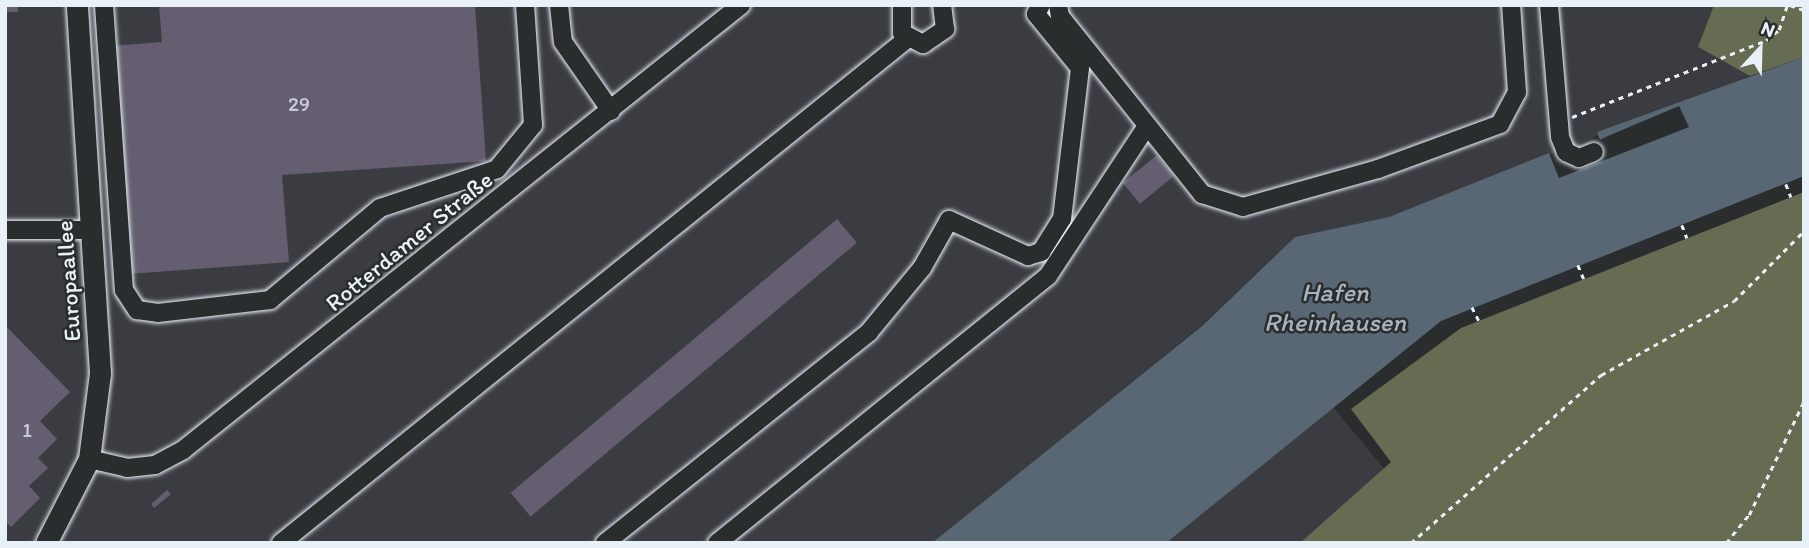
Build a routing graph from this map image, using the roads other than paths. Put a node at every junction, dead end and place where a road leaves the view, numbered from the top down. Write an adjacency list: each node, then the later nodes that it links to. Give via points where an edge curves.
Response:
1 (76, 5): 17 (main road, Europaallee)
2 (104, 5): 3 (street, via 121,267 129,302 137,310 258,305 358,226 411,194 497,169 529,134)
3 (525, 5)
4 (559, 5): 13 (street, via 563,42)
5 (741, 5): 13 (street, Rotterdamer Straße)
6 (902, 5): 12 (street, via 898,26)
7 (942, 5): 12 (street, via 947,20 940,36 923,44)
8 (1041, 5): 21 (street, via 1035,14 1080,68 1062,219 1041,252 1028,256 948,220 922,268 869,332)
9 (1058, 5): 14 (street, via 1060,16)
10 (1511, 5): 14 (street, via 1517,92 1506,117 1472,137 1378,169 1227,206 1202,194)
11 (1549, 5): 15 (street, via 1555,117 1566,152 1579,158)
12 (907, 39): 20 (street)
13 (611, 111): 18 (street, Rotterdamer Straße, via 183,450 155,465 127,468)
14 (1147, 126): 22 (street, via 1048,276)
15 (1594, 152)
16 (5, 230): 17 (street)
17 (92, 230): 18 (main road, Europaallee, via 100,373)
18 (89, 459): 19 (main road, Europaallee)
19 (46, 543)
20 (281, 543)
21 (606, 543)
22 (716, 543)

